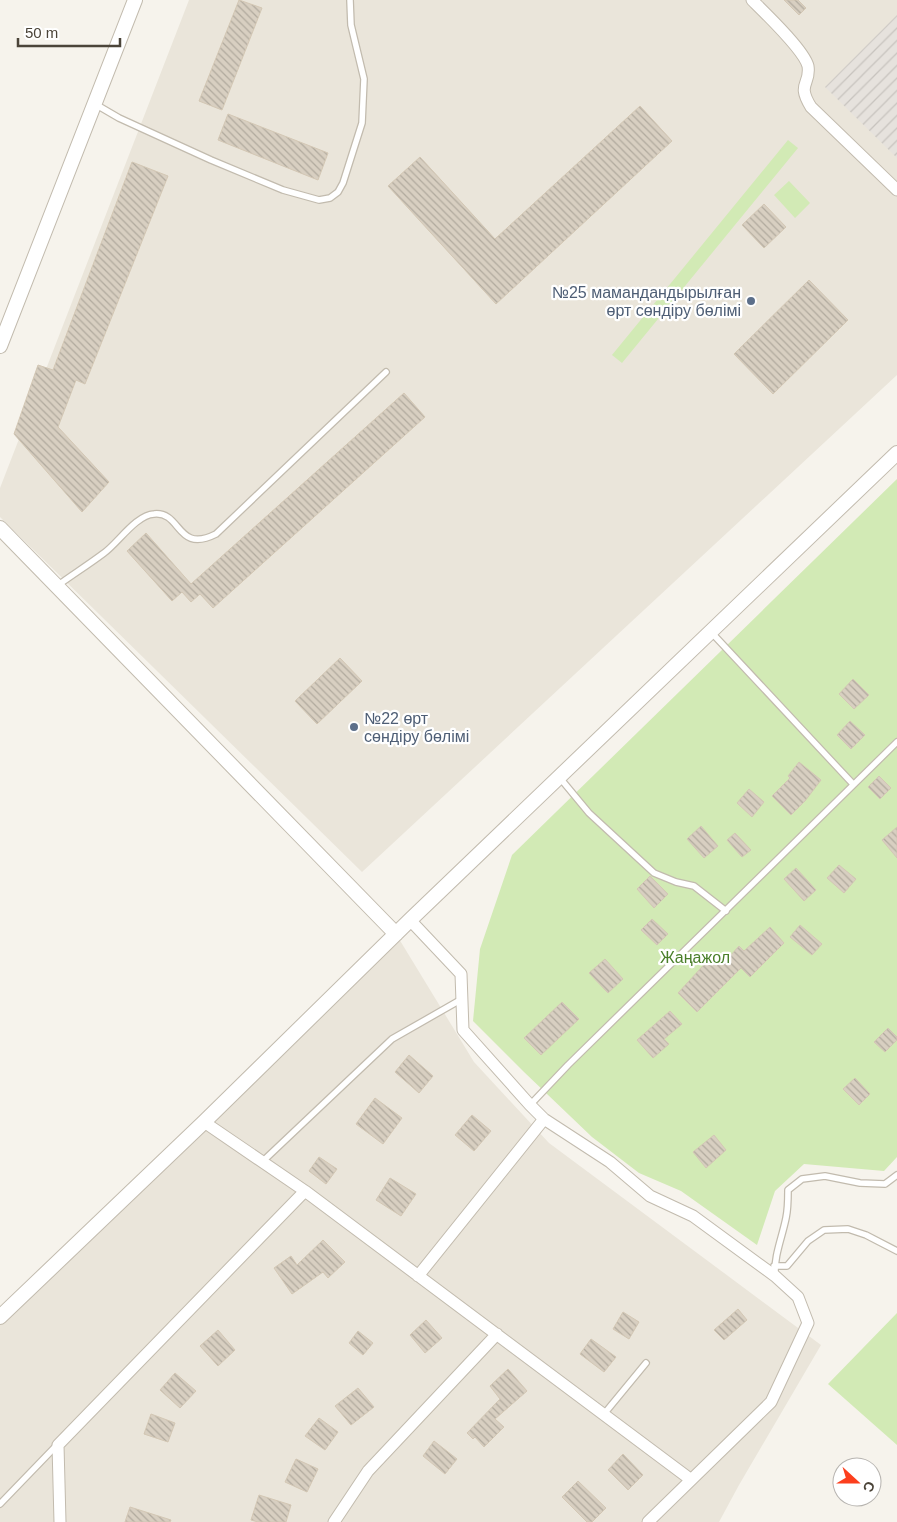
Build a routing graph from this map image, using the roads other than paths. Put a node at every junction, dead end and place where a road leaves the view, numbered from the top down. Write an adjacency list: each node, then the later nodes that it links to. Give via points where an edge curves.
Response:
1 (135, 0): 4 (street)
2 (350, 0): 4 (lane, via 351,26 364,79 362,123 343,183 330,198 318,200 283,190 211,160)
3 (752, 0): 5 (street, via 802,53 808,65 804,96 811,107)
4 (94, 104): 6 (street)
5 (897, 190)
6 (0, 346)
7 (386, 372): 10 (lane, via 216,534 194,540 168,517 155,514 142,518 105,553)
8 (897, 452): 11 (street)
9 (0, 528): 10 (street)
10 (57, 586): 17 (street)
11 (711, 632): 13 (street); 14 (lane)
12 (897, 742): 14 (lane)
13 (560, 778): 15 (lane, via 589,813 654,873 694,886); 16 (street)
14 (853, 784): 15 (lane)
15 (726, 911): 19 (lane)
16 (410, 920): 17 (street); 18 (street, via 461,974)
17 (396, 934): 21 (street)
18 (462, 999): 19 (street, via 463,1030); 22 (lane, via 392,1038)
19 (530, 1105): 20 (street)
20 (544, 1120): 26 (street, via 610,1162 650,1196 693,1216); 27 (street)
21 (204, 1122): 22 (street); 28 (street)
22 (262, 1162): 24 (street)
23 (897, 1174): 26 (lane, via 885,1184 825,1176 802,1179 788,1190)
24 (305, 1191): 27 (street); 32 (street)
25 (897, 1251): 26 (lane, via 848,1229 824,1230 808,1241 787,1266)
26 (775, 1271): 33 (street, via 798,1297 808,1323 771,1402)
27 (418, 1276): 29 (street)
28 (0, 1317)
29 (497, 1334): 31 (street); 36 (street, via 368,1471)
30 (646, 1363): 31 (lane)
31 (604, 1414): 33 (street)
32 (58, 1445): 34 (lane); 35 (street)
33 (690, 1479): 37 (street)
34 (0, 1504)
35 (60, 1522)
36 (334, 1522)
37 (648, 1522)

